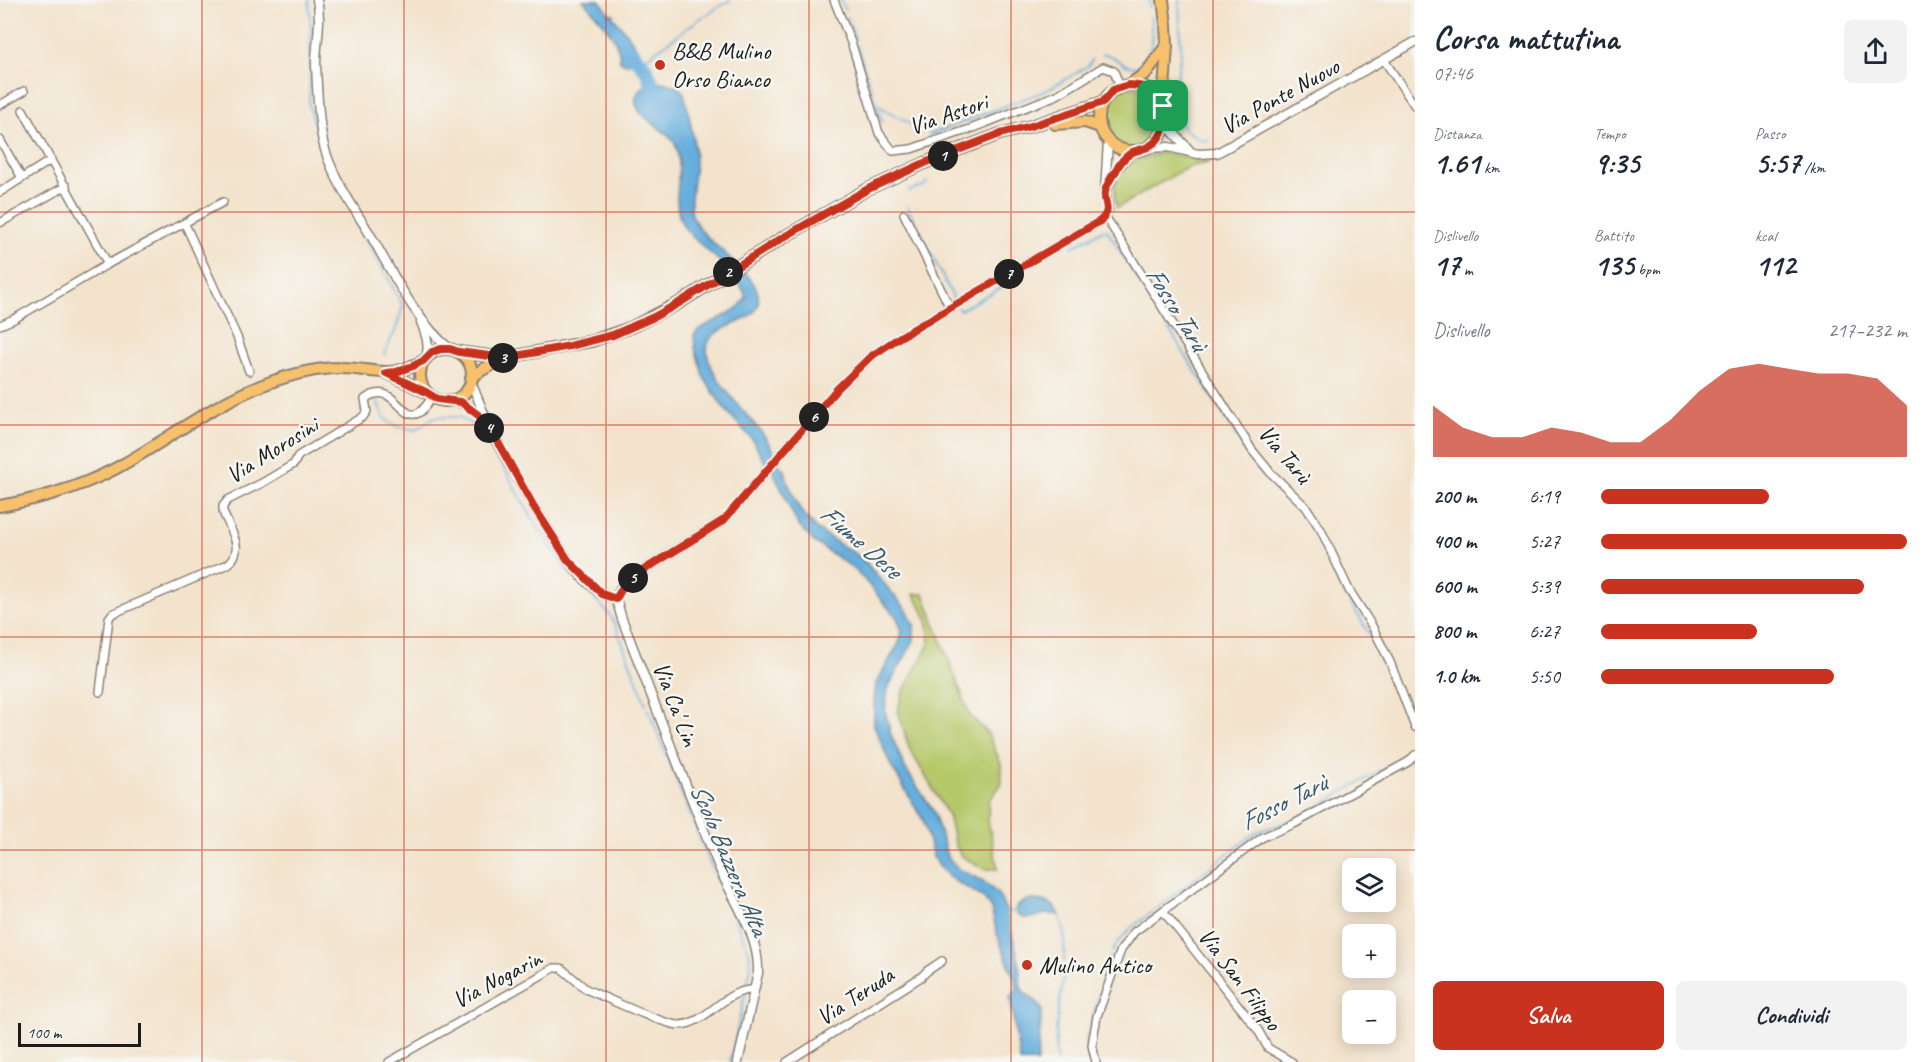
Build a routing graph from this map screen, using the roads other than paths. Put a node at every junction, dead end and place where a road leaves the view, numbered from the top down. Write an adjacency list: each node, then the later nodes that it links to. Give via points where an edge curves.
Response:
1 (317, 0): 34 (street, via 316,63 323,142 353,206)
2 (834, 0): 7 (street, Via Astori, via 879,132 893,151 910,149 1029,107 1103,67 1113,71)
3 (1163, 0): 5 (main road)
4 (1415, 42): 6 (street, Via Ponte Nuovo)
5 (1167, 46): 7 (main road, via 1146,73); 11 (main road)
6 (1384, 60): 12 (street); 21 (street, Via Ponte Nuovo, via 1217,153)
7 (1124, 86): 9 (main road); 11 (main road, via 1149,89)
8 (24, 91): 10 (street)
9 (1103, 102): 15 (main road); 16 (main road)
10 (0, 105)
11 (1163, 106): 14 (main road)
12 (1415, 106)
13 (23, 110): 22 (street)
14 (1165, 123): 19 (main road, via 1162,133); 21 (street)
15 (1031, 126): 16 (main road, via 1079,122); 37 (main road, via 981,141 878,184 654,317 613,335)
16 (1100, 127): 18 (main road)
17 (0, 140): 23 (street)
18 (1108, 141): 20 (main road); 26 (street)
19 (1147, 148): 20 (main road); 21 (street, Via Ponte Nuovo)
20 (1132, 151): 26 (street)
21 (1191, 152)
22 (51, 160): 23 (street); 24 (street)
23 (22, 178): 25 (street)
24 (66, 186): 30 (street); 32 (street)
25 (0, 192)
26 (1105, 192): 29 (street)
27 (223, 202): 31 (street)
28 (904, 214): 33 (street)
29 (1105, 216): 33 (street); 48 (street, Via Tarù, via 1252,450 1315,520 1349,590 1383,647)
30 (0, 223)
31 (185, 224): 32 (street); 39 (street)
32 (108, 264): 35 (street)
33 (950, 308): 46 (street, via 870,357 837,389 724,520 625,583)
34 (420, 316): 36 (street); 38 (street, via 428,349)
35 (0, 325)
36 (454, 350): 37 (main road); 38 (main road, via 436,350); 41 (main road, via 470,366)
37 (505, 358): 41 (main road)
38 (425, 359): 40 (main road, via 404,370); 42 (main road, via 420,377)
39 (249, 371)
40 (386, 373): 42 (main road); 45 (main road, via 331,368 267,384 220,405 99,477 51,495)
41 (471, 380): 43 (main road, via 461,395); 44 (street)
42 (429, 394): 43 (main road); 47 (street, Via Morosini, via 419,412 412,414 389,396 373,393 365,399 367,411 363,417 298,456 294,464 228,500 223,512 237,546 235,558 112,614)
43 (452, 400): 44 (street, via 469,406)
44 (486, 421): 46 (street, via 568,560 602,594)
45 (0, 506)
46 (616, 599): 52 (street, Via Ca' Lin, via 720,869 751,935 758,973)
47 (100, 692)
48 (1415, 727)
49 (1415, 755): 50 (street, via 1353,793 1263,837)
50 (1163, 911): 56 (street, via 1134,932 1120,950 1093,1035); 57 (street, Via San Filippo, via 1258,1030 1268,1048)
51 (942, 961): 55 (street, Via Teruda)
52 (748, 990): 53 (street, Via Nogarin, via 689,1023 673,1024 586,989 561,968 554,968); 54 (street, Via Ca' Lin)
53 (389, 1062)
54 (738, 1062)
55 (787, 1062)
56 (1096, 1062)
57 (1292, 1062)

